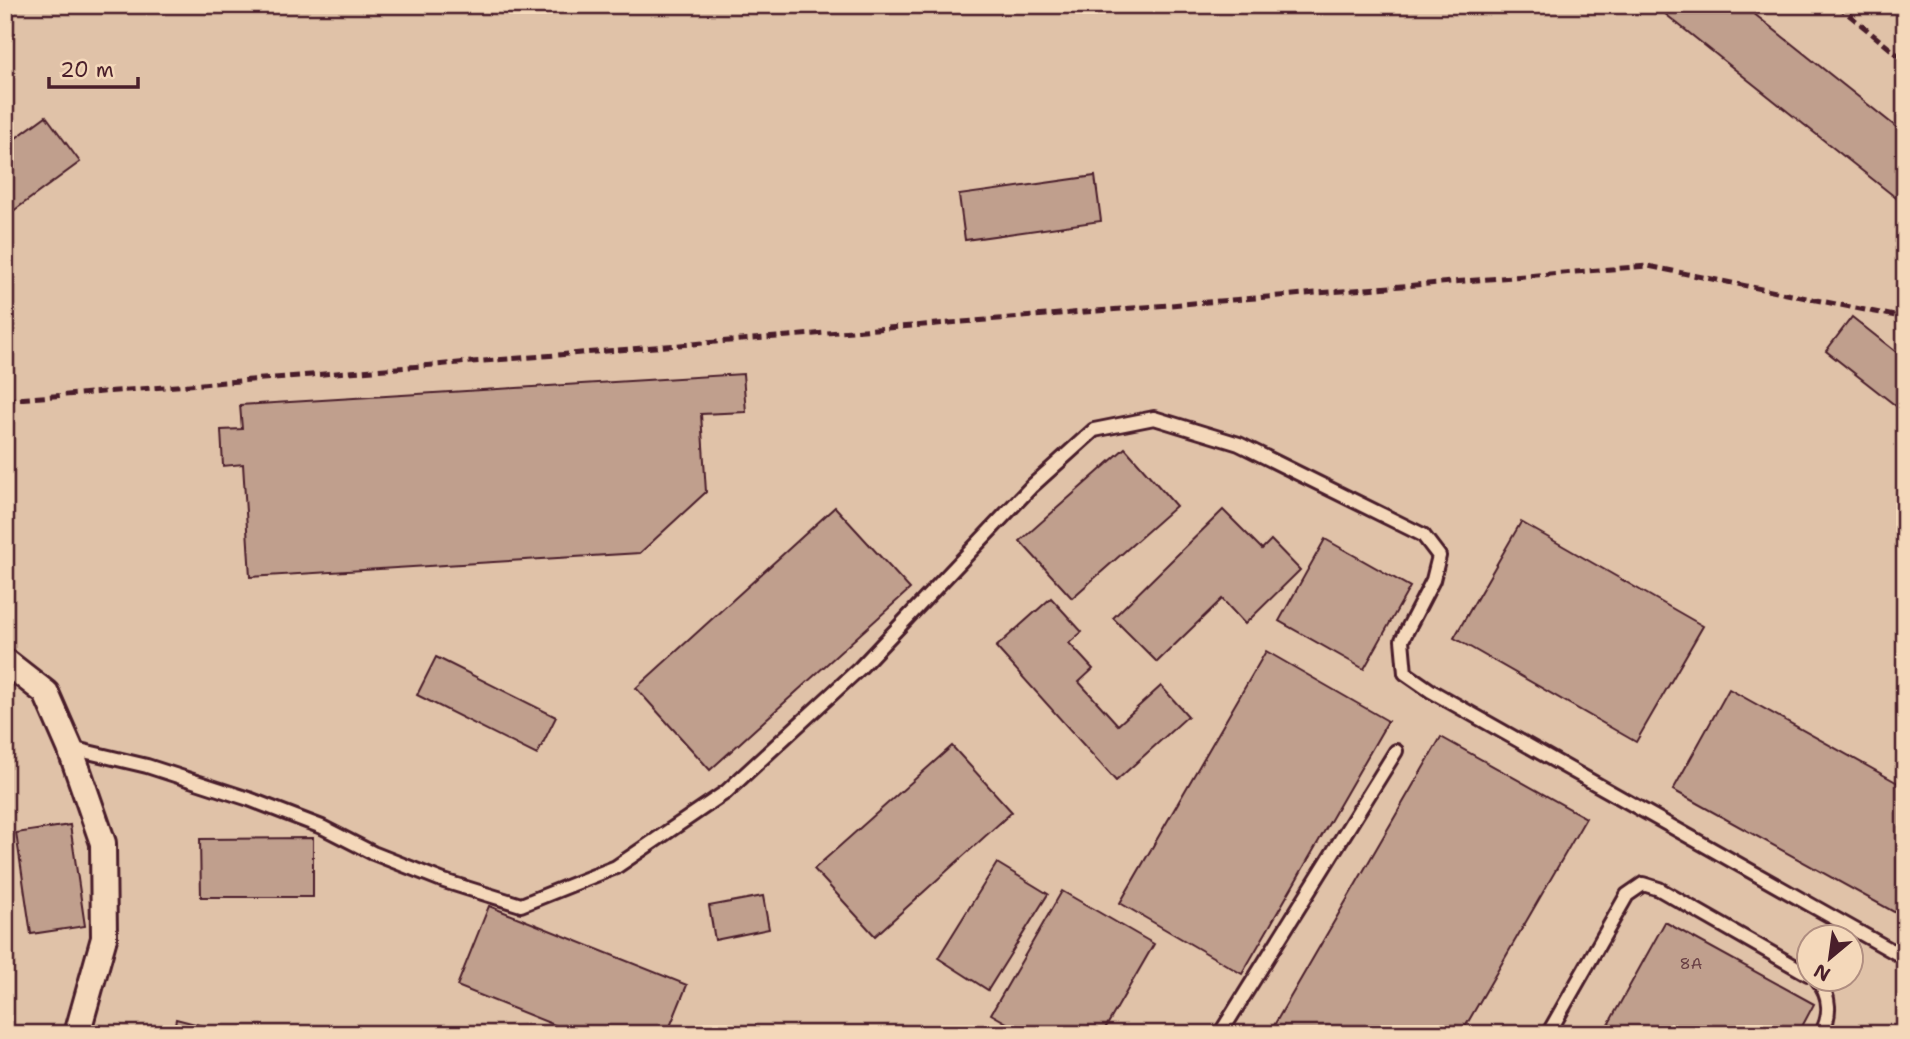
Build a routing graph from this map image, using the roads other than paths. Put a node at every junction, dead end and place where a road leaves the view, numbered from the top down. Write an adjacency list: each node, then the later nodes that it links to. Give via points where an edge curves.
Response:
1 (5, 661): 2 (street, via 46,693)
2 (70, 748): 4 (lane, via 147,766 249,800 444,881 521,905 616,867 726,792 860,668 1032,486 1094,430 1154,418 1239,444 1423,535 1439,556 1433,580 1402,640 1405,673); 7 (street, via 103,843 104,938)
3 (1396, 751): 8 (lane)
4 (1905, 958)
5 (1794, 966): 9 (lane, via 1643,884 1627,895)
6 (1823, 993): 10 (lane, via 1829,1006)
7 (77, 1034)
8 (1220, 1034)
9 (1548, 1034)
10 (1821, 1034)

